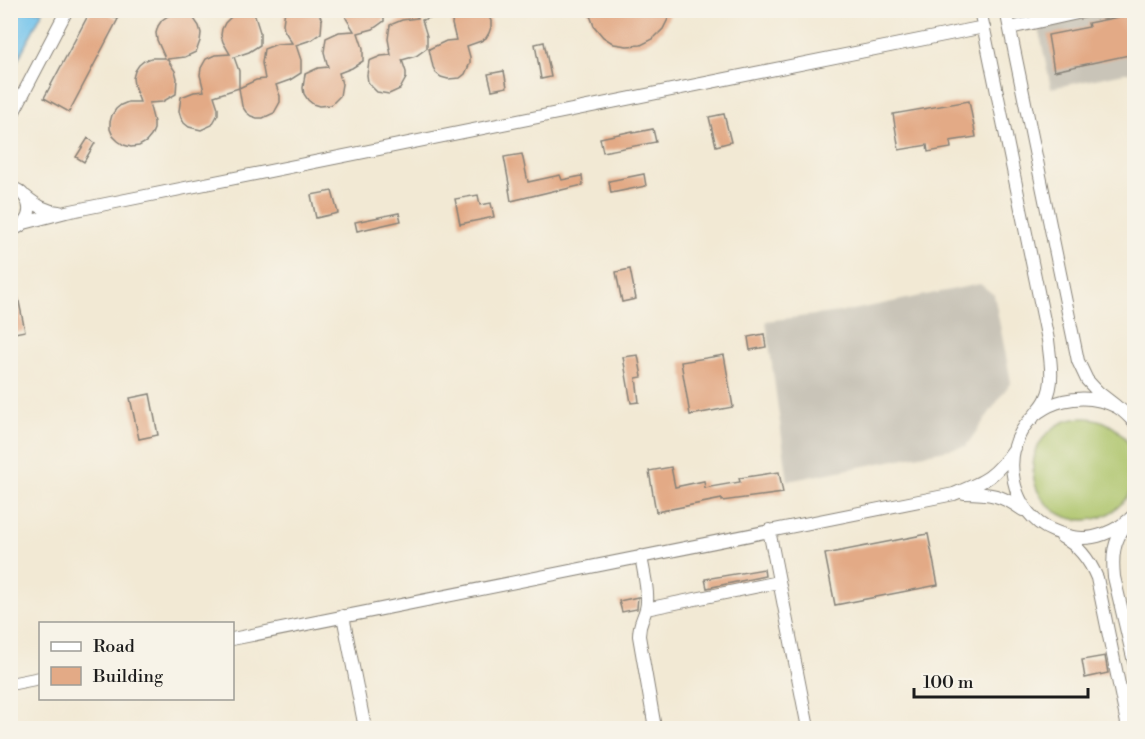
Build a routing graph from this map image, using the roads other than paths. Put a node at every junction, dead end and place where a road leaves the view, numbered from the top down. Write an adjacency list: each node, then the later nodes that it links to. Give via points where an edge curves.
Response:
1 (67, 10): 7 (street)
2 (980, 10): 5 (street)
3 (1006, 10): 6 (street)
4 (1091, 10): 6 (street)
5 (984, 27): 10 (street); 14 (street, via 1051,364 1047,398)
6 (1010, 28): 12 (street, via 1078,361 1087,380)
7 (10, 119)
8 (10, 187): 9 (street)
9 (26, 196): 10 (street, via 44,209); 11 (street, via 28,217)
10 (66, 212): 11 (street)
11 (15, 229)
12 (1119, 408): 13 (street); 14 (street, via 1094,399 1072,398 1050,405); 15 (street)
13 (1134, 417)
14 (1032, 419): 16 (street)
15 (1134, 422)
16 (1015, 448): 17 (street, via 990,477); 18 (street, via 1014,484)
17 (954, 494): 18 (street, via 996,495); 20 (street)
18 (1031, 515): 21 (street)
19 (1134, 516): 21 (street, via 1115,530 1095,537 1073,537); 27 (street, via 1119,534 1113,563)
20 (769, 530): 22 (street); 23 (street)
21 (1052, 531): 33 (street, via 1083,554 1097,578)
22 (640, 556): 24 (street); 25 (street)
23 (779, 582): 24 (street); 32 (street)
24 (646, 609): 31 (street, via 639,636)
25 (343, 616): 26 (street); 30 (street)
26 (234, 639)
27 (1134, 662)
28 (39, 678): 29 (street)
29 (10, 684)
30 (364, 729)
31 (655, 729)
32 (808, 729)
33 (1128, 729)

